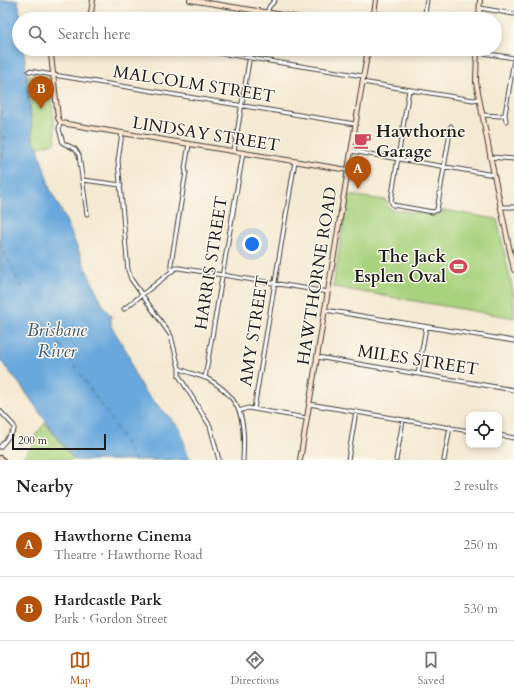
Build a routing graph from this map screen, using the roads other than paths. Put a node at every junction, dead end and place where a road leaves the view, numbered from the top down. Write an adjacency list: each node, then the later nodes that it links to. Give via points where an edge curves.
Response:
1 (93, 0): 9 (street)
2 (190, 0): 8 (street)
3 (275, 0): 11 (street)
4 (376, 0): 12 (street)
5 (427, 0): 13 (street)
6 (480, 0): 7 (street)
7 (480, 8): 14 (street); 15 (street)
8 (257, 11): 10 (street)
9 (91, 12)
10 (262, 12)
11 (268, 12)
12 (374, 12)
13 (425, 12)
14 (480, 12)
15 (514, 14)
16 (51, 56): 24 (street)
17 (238, 56): 21 (street)
18 (367, 56): 25 (street, HAWTHORNE ROAD)
19 (477, 56): 28 (street, via 476,76)
20 (502, 56): 22 (street)
21 (250, 58): 25 (street); 29 (street)
22 (514, 59): 30 (street)
23 (29, 70): 24 (street, MALCOLM STREET)
24 (53, 74): 29 (street, MALCOLM STREET); 33 (street)
25 (363, 76): 26 (street, HAWTHORNE ROAD)
26 (362, 82): 27 (street); 34 (street, HAWTHORNE ROAD)
27 (410, 90): 28 (street); 42 (street)
28 (480, 99): 31 (street)
29 (242, 105): 34 (street, MALCOLM STREET); 38 (street)
30 (505, 114): 31 (street); 32 (street)
31 (483, 115): 41 (street)
32 (506, 121)
33 (60, 123): 36 (street, LINDSAY STREET); 48 (street, via 63,143 75,149 79,155)
34 (355, 124): 39 (street, HAWTHORNE ROAD)
35 (451, 126): 45 (street)
36 (122, 133): 37 (street, LINDSAY STREET); 49 (street, via 118,157)
37 (189, 144): 38 (street, LINDSAY STREET); 54 (street, via 171,264)
38 (234, 151): 40 (street, LINDSAY STREET)
39 (351, 151): 42 (street); 46 (street, HAWTHORNE ROAD)
40 (243, 153): 44 (street, LINDSAY STREET); 56 (street, HARRIS STREET)
41 (490, 157): 43 (street); 47 (street)
42 (398, 159): 45 (street); 45 (street, via 391,204 433,212 438,208)
43 (514, 159)
44 (295, 161): 46 (street, LINDSAY STREET); 57 (street, AMY STREET)
45 (445, 167): 47 (street)
46 (348, 170): 58 (street, HAWTHORNE ROAD)
47 (494, 175): 50 (street)
48 (83, 180): 49 (street); 52 (street)
49 (121, 185): 59 (street, via 128,270)
50 (500, 206): 51 (street); 53 (street)
51 (514, 207)
52 (87, 214)
53 (513, 257): 55 (street)
54 (173, 270): 56 (street, via 179,268); 59 (street)
55 (514, 270)
56 (223, 275): 57 (street); 67 (street, HARRIS STREET)
57 (275, 283): 58 (street); 71 (street, AMY STREET)
58 (328, 292): 61 (street, HAWTHORNE ROAD)
59 (142, 295): 60 (street); 65 (street, via 171,336)
60 (124, 309)
61 (325, 310): 62 (street); 64 (street, HAWTHORNE ROAD)
62 (426, 327): 63 (street); 66 (street)
63 (514, 341)
64 (317, 357): 66 (street, MILES STREET); 69 (street, HAWTHORNE ROAD)
65 (179, 368): 67 (street); 83 (street, via 179,376 210,426)
66 (418, 374): 68 (street, MILES STREET)
67 (205, 378): 70 (street, via 229,396)
68 (514, 390)
69 (309, 404): 73 (street); 74 (street, HAWTHORNE ROAD)
70 (239, 410): 71 (street); 84 (street, via 244,431)
71 (254, 410): 74 (street)
72 (0, 411): 80 (street, via 14,426 14,430)
73 (356, 411): 75 (street); 86 (street)
74 (306, 418): 85 (street, HAWTHORNE ROAD)
75 (403, 420): 76 (street); 87 (street)
76 (450, 427): 77 (street); 88 (street)
77 (466, 430)
78 (502, 436): 79 (street)
79 (514, 438)
80 (0, 446)
81 (0, 458): 82 (street)
82 (3, 460)
83 (219, 460)
84 (243, 460)
85 (300, 460)
86 (348, 460)
87 (396, 460)
88 (444, 460)

